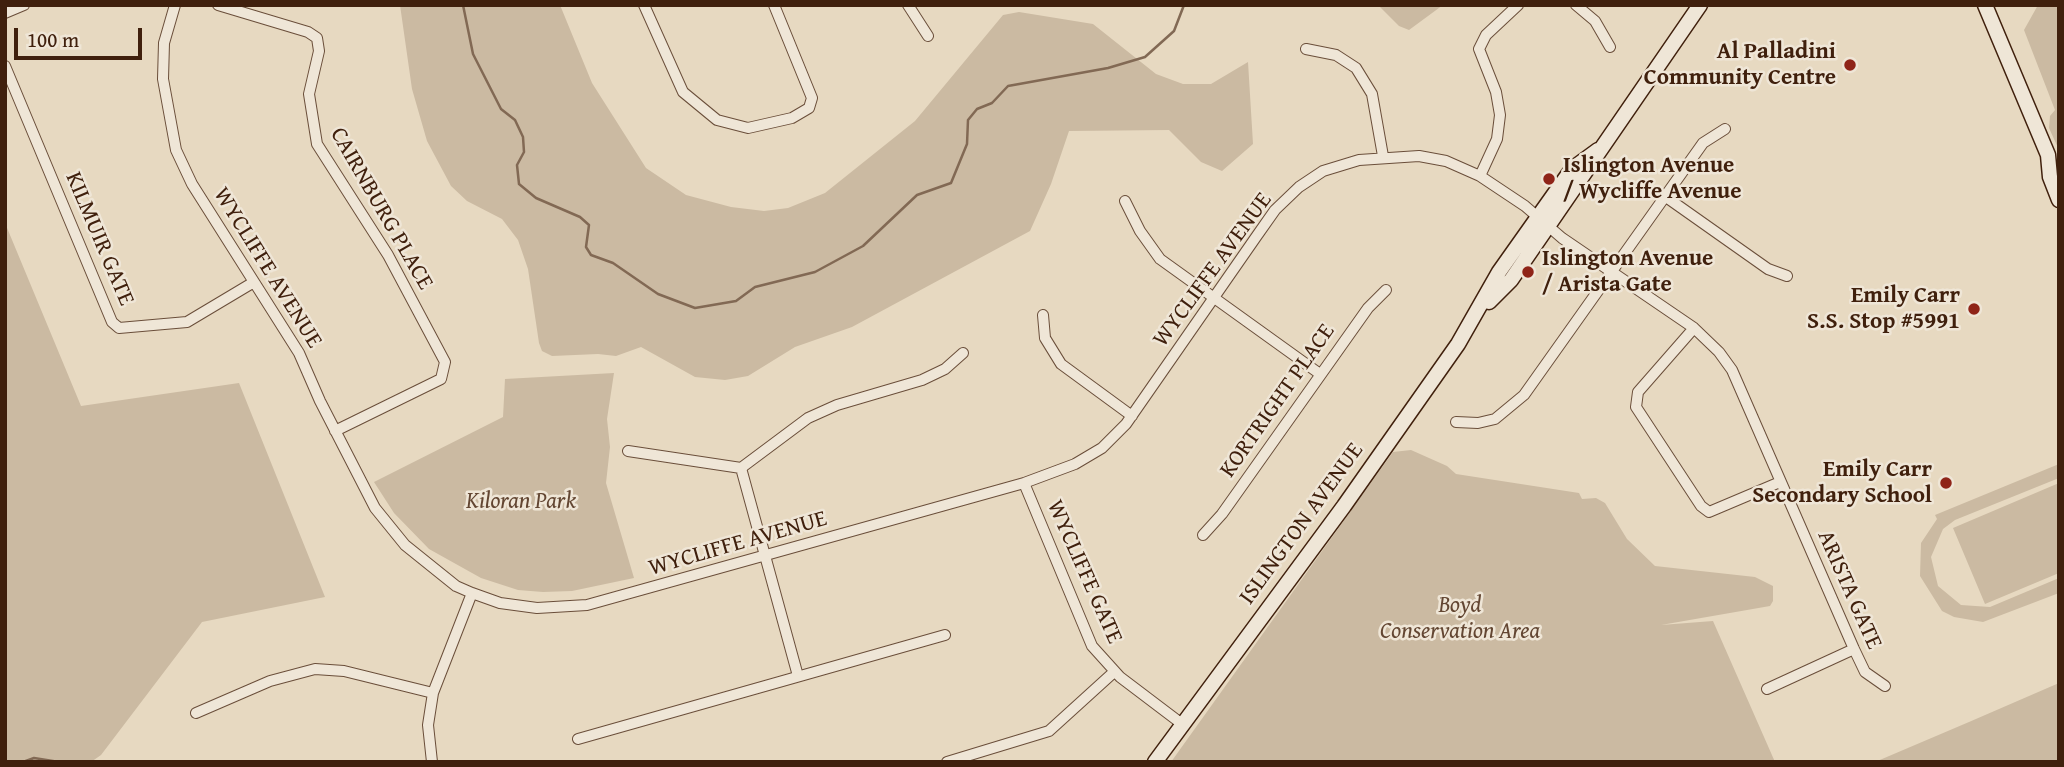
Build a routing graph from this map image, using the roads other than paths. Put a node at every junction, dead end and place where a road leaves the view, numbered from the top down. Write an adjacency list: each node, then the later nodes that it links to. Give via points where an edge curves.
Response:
1 (24, 5): 11 (street)
2 (175, 5): 26 (street, WYCLIFFE AVENUE, via 164,44 163,79 176,150 192,184)
3 (218, 5): 35 (street, CAIRNBURG PLACE, via 317,38 309,94 317,144 388,255 445,362 440,379)
4 (644, 5): 5 (street, via 683,92 717,120 748,128 792,118 809,108 812,98)
5 (774, 5)
6 (908, 5): 12 (street)
7 (1518, 5): 19 (street, via 1479,48 1500,115 1497,139)
8 (1576, 5): 13 (street, via 1595,21)
9 (1700, 5): 23 (main road, ISLINGTON AVENUE, via 1598,149 1572,169)
10 (1985, 5): 18 (main road)
11 (5, 13)
12 (928, 36)
13 (1610, 47)
14 (1306, 49): 17 (street, via 1336,55 1356,68 1372,94)
15 (5, 66): 26 (street, KILMUIR GATE, via 119,328 187,322)
16 (1725, 129): 20 (street, via 1703,143)
17 (1383, 156): 19 (street, WYCLIFFE AVENUE, via 1439,159); 28 (street, WYCLIFFE AVENUE, via 1323,171 1298,187 1275,210)
18 (2054, 160): 21 (main road, via 2050,177)
19 (1480, 176): 23 (street, WYCLIFFE AVENUE)
20 (1666, 197): 24 (street); 25 (street, via 1768,269)
21 (2059, 200)
22 (1125, 201): 28 (street, via 1160,260)
23 (1543, 222): 24 (street, ARISTA GATE); 51 (main road, ISLINGTON AVENUE, via 1511,280 1480,310)
24 (1613, 271): 30 (street, ARISTA GATE); 34 (street, via 1516,404 1495,419)
25 (1787, 276)
26 (254, 282): 35 (street, WYCLIFFE AVENUE, via 299,353)
27 (1386, 290): 32 (street, KORTRIGHT PLACE)
28 (1214, 300): 32 (street); 33 (street, WYCLIFFE AVENUE)
29 (1043, 315): 33 (street, via 1045,338 1061,364)
30 (1694, 328): 38 (street, ARISTA GATE, via 1732,369); 38 (street, via 1638,392 1636,407 1709,512)
31 (963, 353): 37 (street, via 922,380 815,414)
32 (1320, 374): 40 (street, KORTRIGHT PLACE)
33 (1132, 416): 39 (street, WYCLIFFE AVENUE, via 1094,454)
34 (1456, 422)
35 (335, 431): 42 (street, WYCLIFFE AVENUE, via 375,509 405,545 456,586)
36 (628, 451): 37 (street)
37 (741, 468): 41 (street)
38 (1780, 482): 44 (street, ARISTA GATE)
39 (1024, 483): 41 (street, WYCLIFFE AVENUE); 45 (street, WYCLIFFE GATE, via 1090,642)
40 (1203, 535)
41 (766, 556): 42 (street, WYCLIFFE AVENUE, via 571,607 519,607); 46 (street)
42 (472, 593): 49 (street)
43 (945, 635): 46 (street)
44 (1853, 649): 47 (street, ARISTA GATE, via 1865,672); 48 (street)
45 (1114, 672): 51 (street, WYCLIFFE GATE); 53 (street, via 1049,731)
46 (798, 676): 52 (street)
47 (1885, 685)
48 (1767, 688)
49 (433, 693): 50 (street, via 316,669 270,681); 54 (street, via 428,725)
50 (196, 713)
51 (1182, 724): 56 (main road, ISLINGTON AVENUE)
52 (578, 739)
53 (970, 759): 55 (street)
54 (432, 762)
55 (947, 762)
56 (1154, 762)

